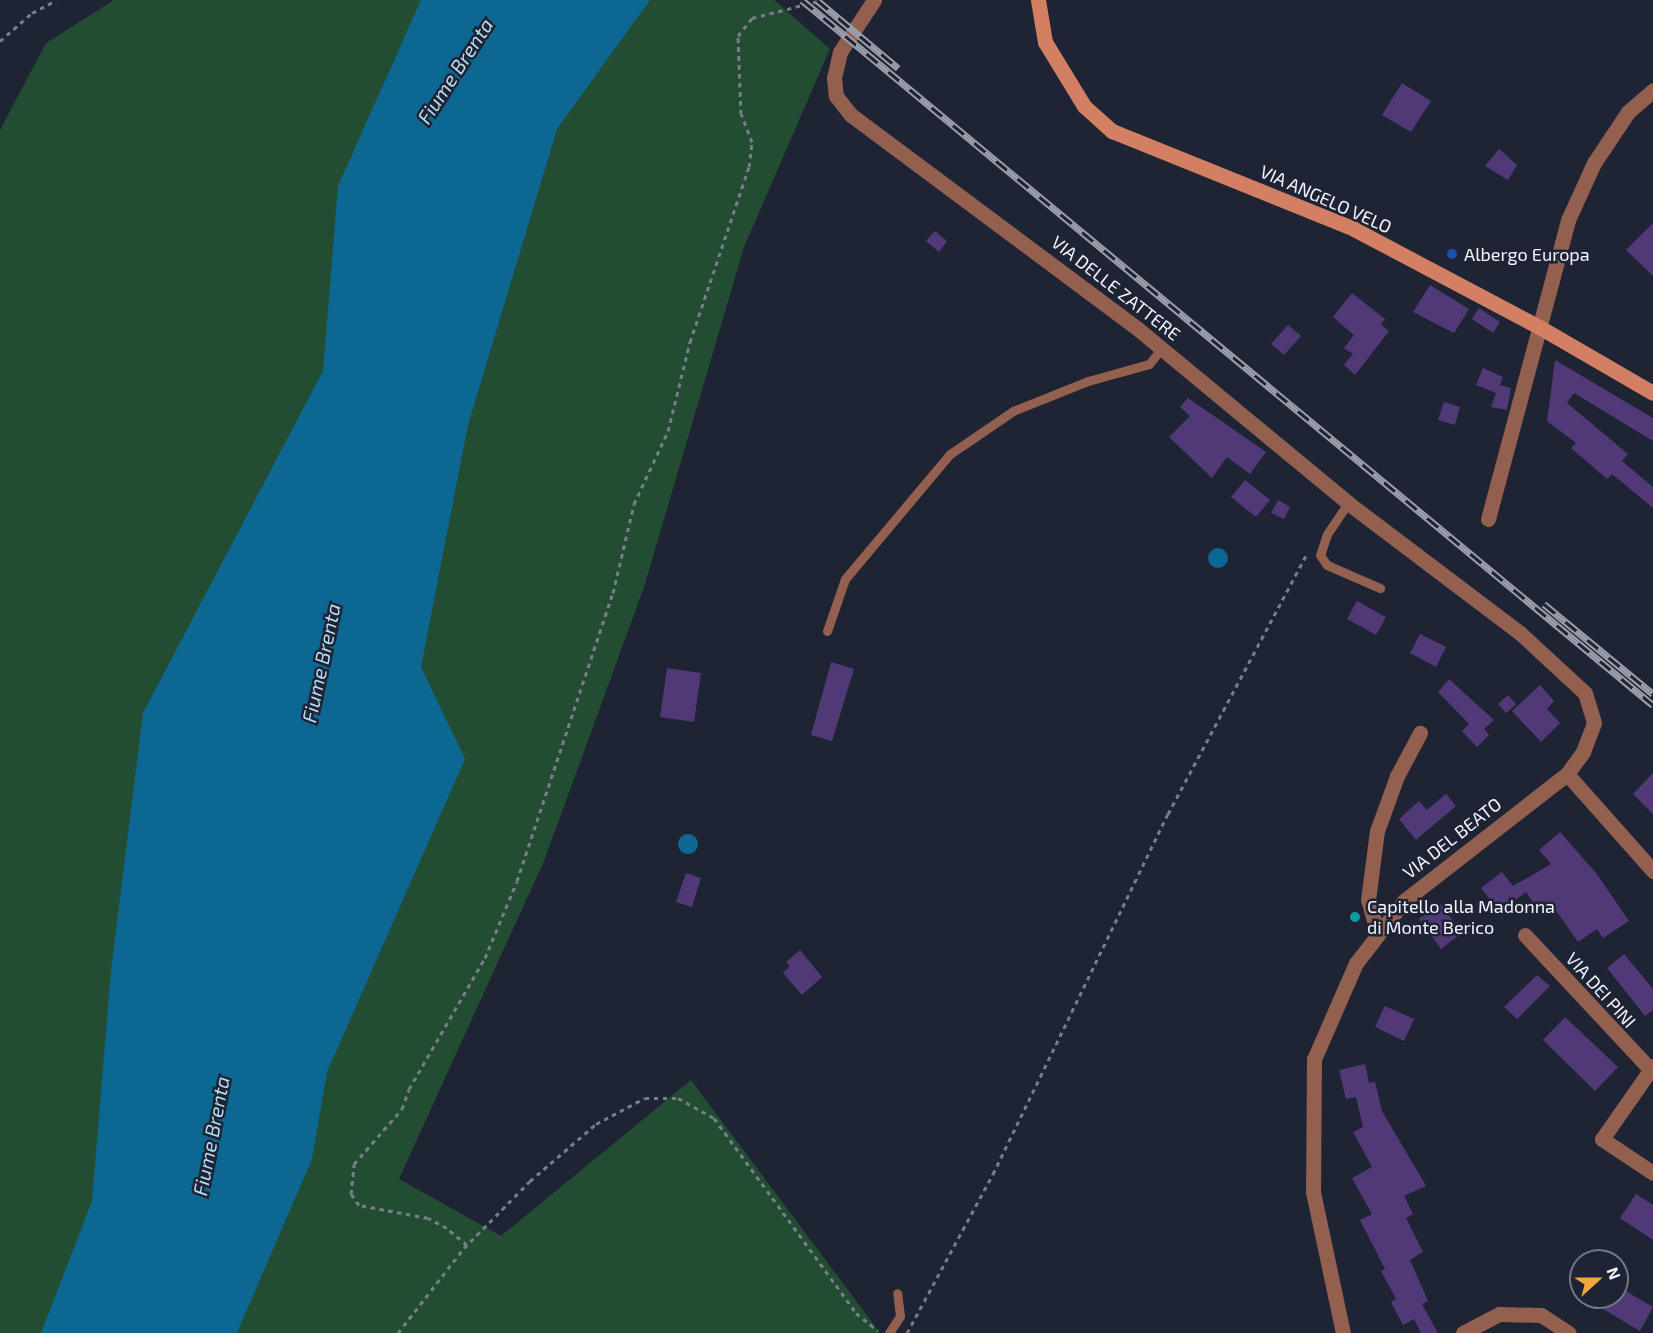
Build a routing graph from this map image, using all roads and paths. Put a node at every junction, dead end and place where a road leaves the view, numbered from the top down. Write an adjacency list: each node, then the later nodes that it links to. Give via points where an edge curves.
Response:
1 (56, 0): 5 (path, via 32,13)
2 (822, 0): 23 (path, via 752,18 738,36 741,114 752,142 749,167 690,342 669,431 634,504 613,593 517,881 485,958 409,1089 402,1109 354,1164 351,1194 359,1205 428,1218 447,1227)
3 (874, 0): 8 (street, VIA DELLE ZATTERE, via 840,52 834,78 836,96 851,115 1034,248)
4 (1038, 0): 7 (main road, VIA ANGELO VELO, via 1045,42 1084,106 1112,131 1354,229)
5 (0, 41)
6 (1653, 90): 7 (street, via 1628,112 1594,164 1568,220)
7 (1541, 327): 9 (main road, VIA ANGELO VELO); 11 (street)
8 (1162, 348): 10 (street, VIA DELLE ZATTERE); 15 (lane, via 1149,364 1088,381 1013,411 950,454 845,579)
9 (1653, 393)
10 (1348, 503): 12 (lane); 13 (street, VIA DELLE ZATTERE)
11 (1488, 519)
12 (1327, 534): 14 (lane, via 1320,555 1327,566); 28 (path, via 1311,547 1168,814 993,1174)
13 (1454, 581): 17 (street, VIA DEL BEATO, via 1565,671 1585,693 1594,723 1591,739)
14 (1380, 588)
15 (827, 631)
16 (1420, 733): 19 (street, via 1397,776 1377,831 1368,900)
17 (1567, 774): 18 (street); 19 (street, VIA DEL BEATO, via 1404,900)
18 (1653, 871)
19 (1378, 934): 29 (street, VIA DEL BEATO, via 1341,989 1314,1059 1313,1192)
20 (1525, 935): 21 (street, VIA DEI PINI)
21 (1651, 1068): 22 (street, VIA DEI PINI, via 1602,1139)
22 (1653, 1173)
23 (467, 1245): 25 (path); 26 (path, via 596,1124 645,1098 678,1098 714,1118 856,1313)
24 (897, 1293): 27 (lane, via 900,1316)
25 (398, 1333)
26 (880, 1333)
27 (889, 1333)
28 (907, 1333)
29 (1343, 1333)
30 (1463, 1333): 31 (street, via 1499,1314 1541,1315)
31 (1569, 1333)

